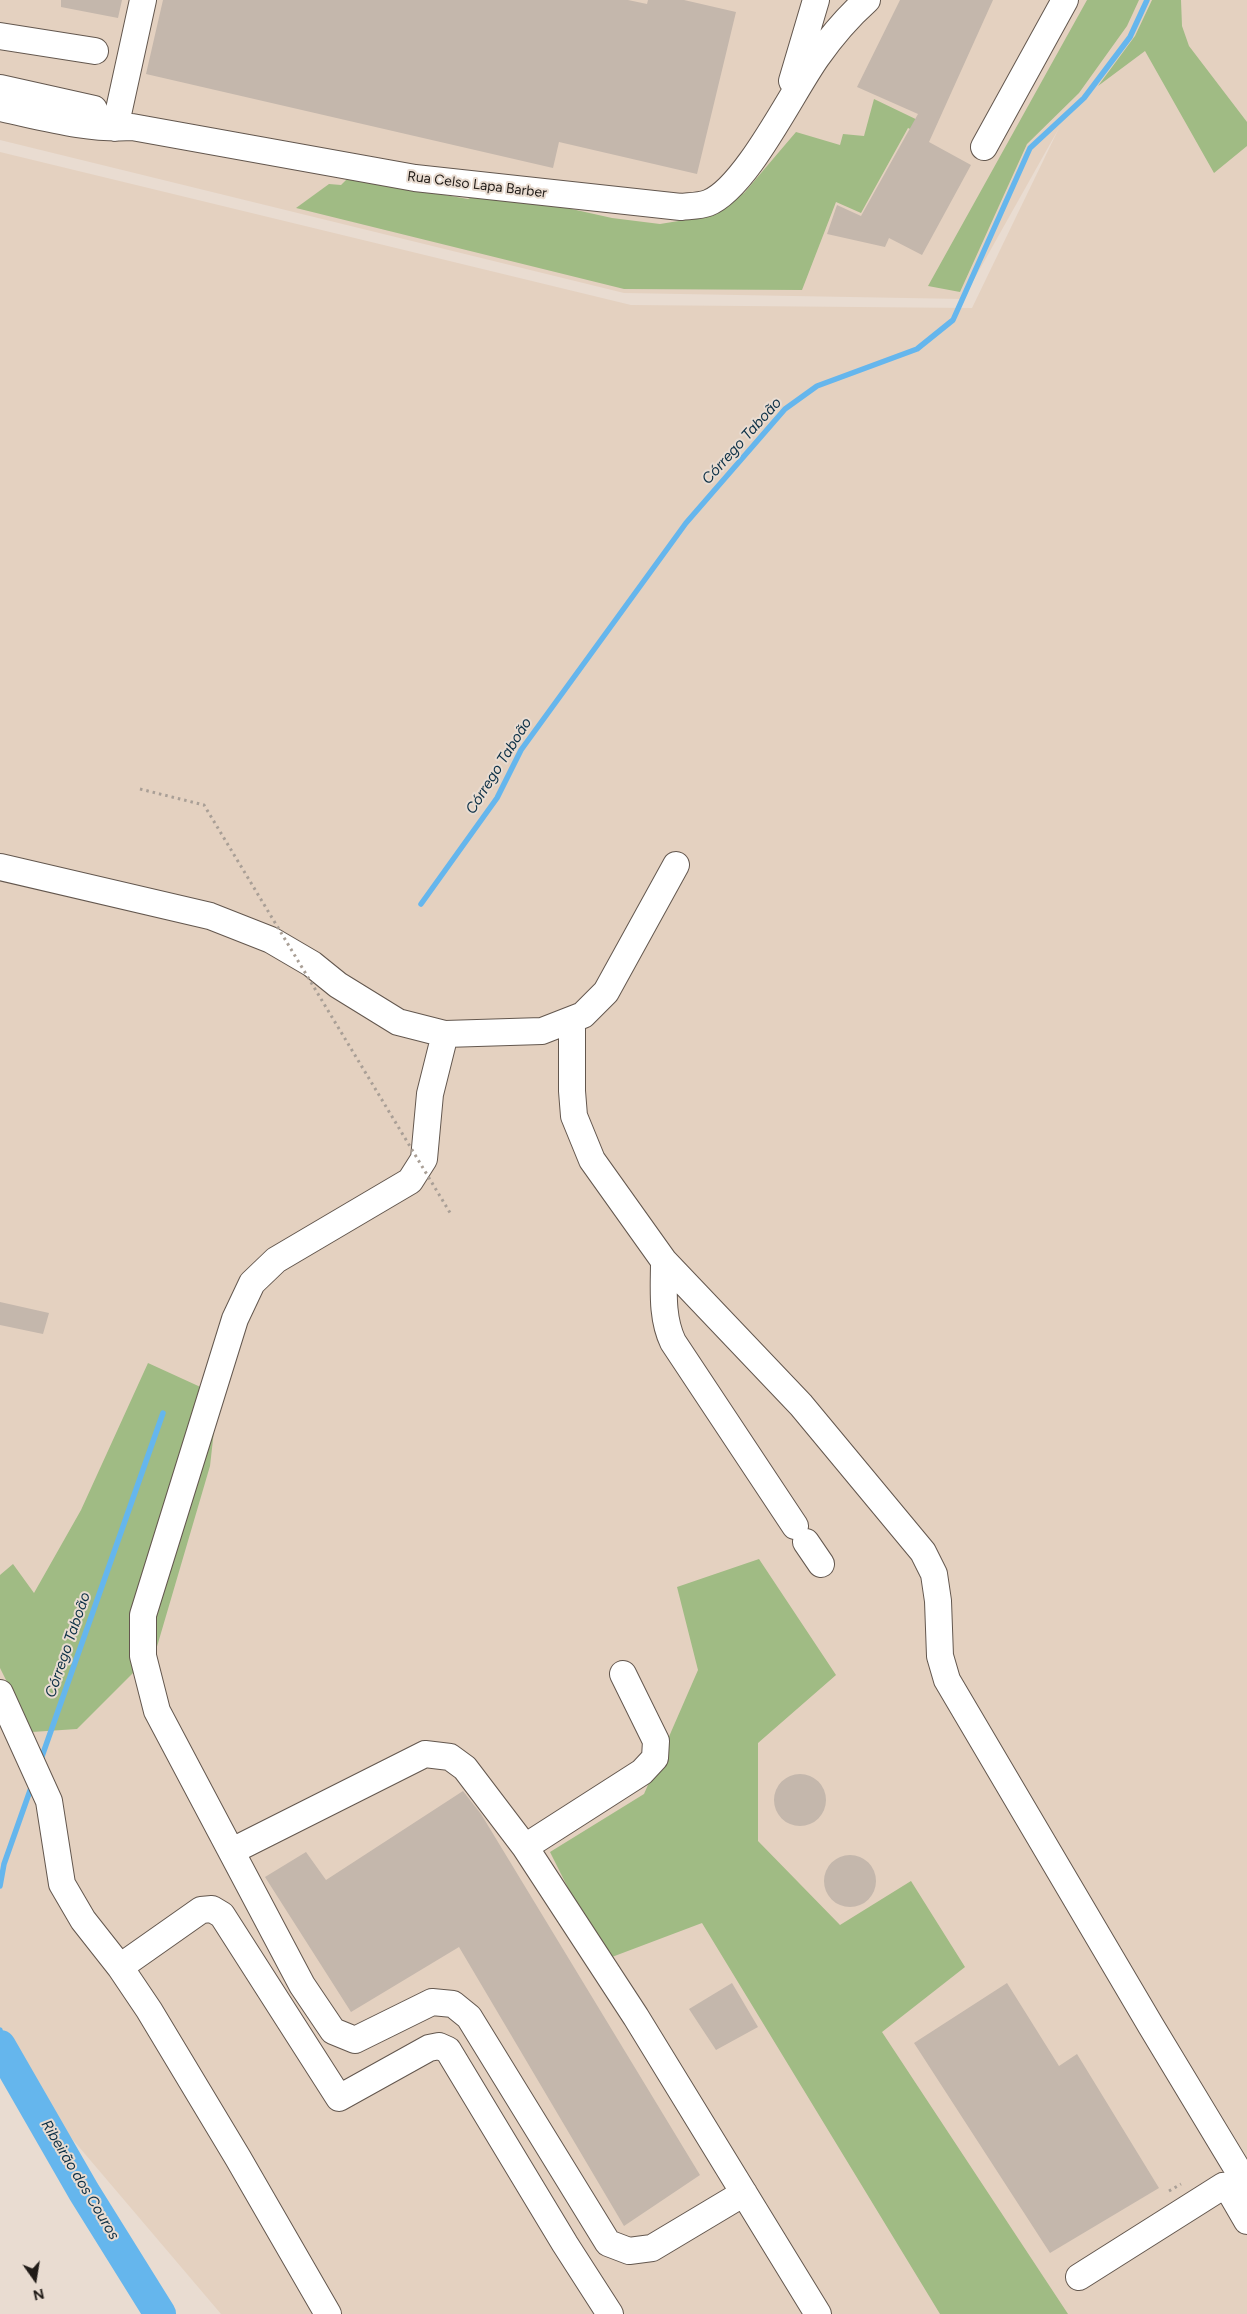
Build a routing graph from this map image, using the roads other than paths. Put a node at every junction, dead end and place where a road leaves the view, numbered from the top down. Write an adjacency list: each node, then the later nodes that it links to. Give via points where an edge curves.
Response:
1 (143, 0): 10 (lane)
2 (1065, 0): 11 (lane)
3 (813, 1): 4 (lane); 9 (lane, Rua Celso Lapa Barber)
4 (860, 7): 9 (lane, Rua Celso Lapa Barber, via 817,57)
5 (0, 36): 6 (lane)
6 (95, 51)
7 (0, 88): 10 (lane, Rua Celso Lapa Barber)
8 (0, 108): 10 (lane, Rua Celso Lapa Barber, via 57,120)
9 (782, 113): 10 (lane, Rua Celso Lapa Barber, via 734,183 708,203 681,207 415,178)
10 (121, 123)
11 (984, 147)
12 (676, 865): 14 (lane, via 606,992 582,1016)
13 (0, 867): 15 (lane, via 210,916 271,940 398,1022)
14 (572, 1020): 15 (lane, via 542,1031); 16 (lane, via 574,1116 592,1160)
15 (445, 1034): 21 (lane, via 430,1094 424,1159 410,1181 276,1260 252,1283 235,1319 143,1614 143,1656 157,1711)
16 (664, 1261): 17 (lane, via 666,1328 673,1342); 23 (lane, via 800,1405 923,1552 934,1574 940,1656 947,1680)
17 (821, 1564)
18 (623, 1674): 20 (lane, via 656,1741 655,1758 642,1772)
19 (0, 1693): 22 (lane, via 49,1801 62,1884 83,1920)
20 (525, 1847): 21 (lane, via 465,1768 450,1757 425,1754); 26 (lane, via 636,2016)
21 (232, 1851): 26 (lane, via 302,1985 333,2031 355,2040 432,2002 453,2004 469,2017 608,2243 629,2251 652,2248)
22 (120, 1967): 29 (lane, via 195,2086); 30 (lane, via 202,1910 212,1909 222,1915 339,2098 429,2048 439,2046 448,2050)
23 (1151, 2026): 24 (lane, via 1183,2056 1231,2132); 25 (lane)
24 (1247, 2145)
25 (1247, 2185)
26 (744, 2193): 31 (lane)
27 (1247, 2221): 28 (lane, via 1229,2190 1223,2186)
28 (1079, 2277)
29 (328, 2314)
30 (610, 2314)
31 (818, 2314)

